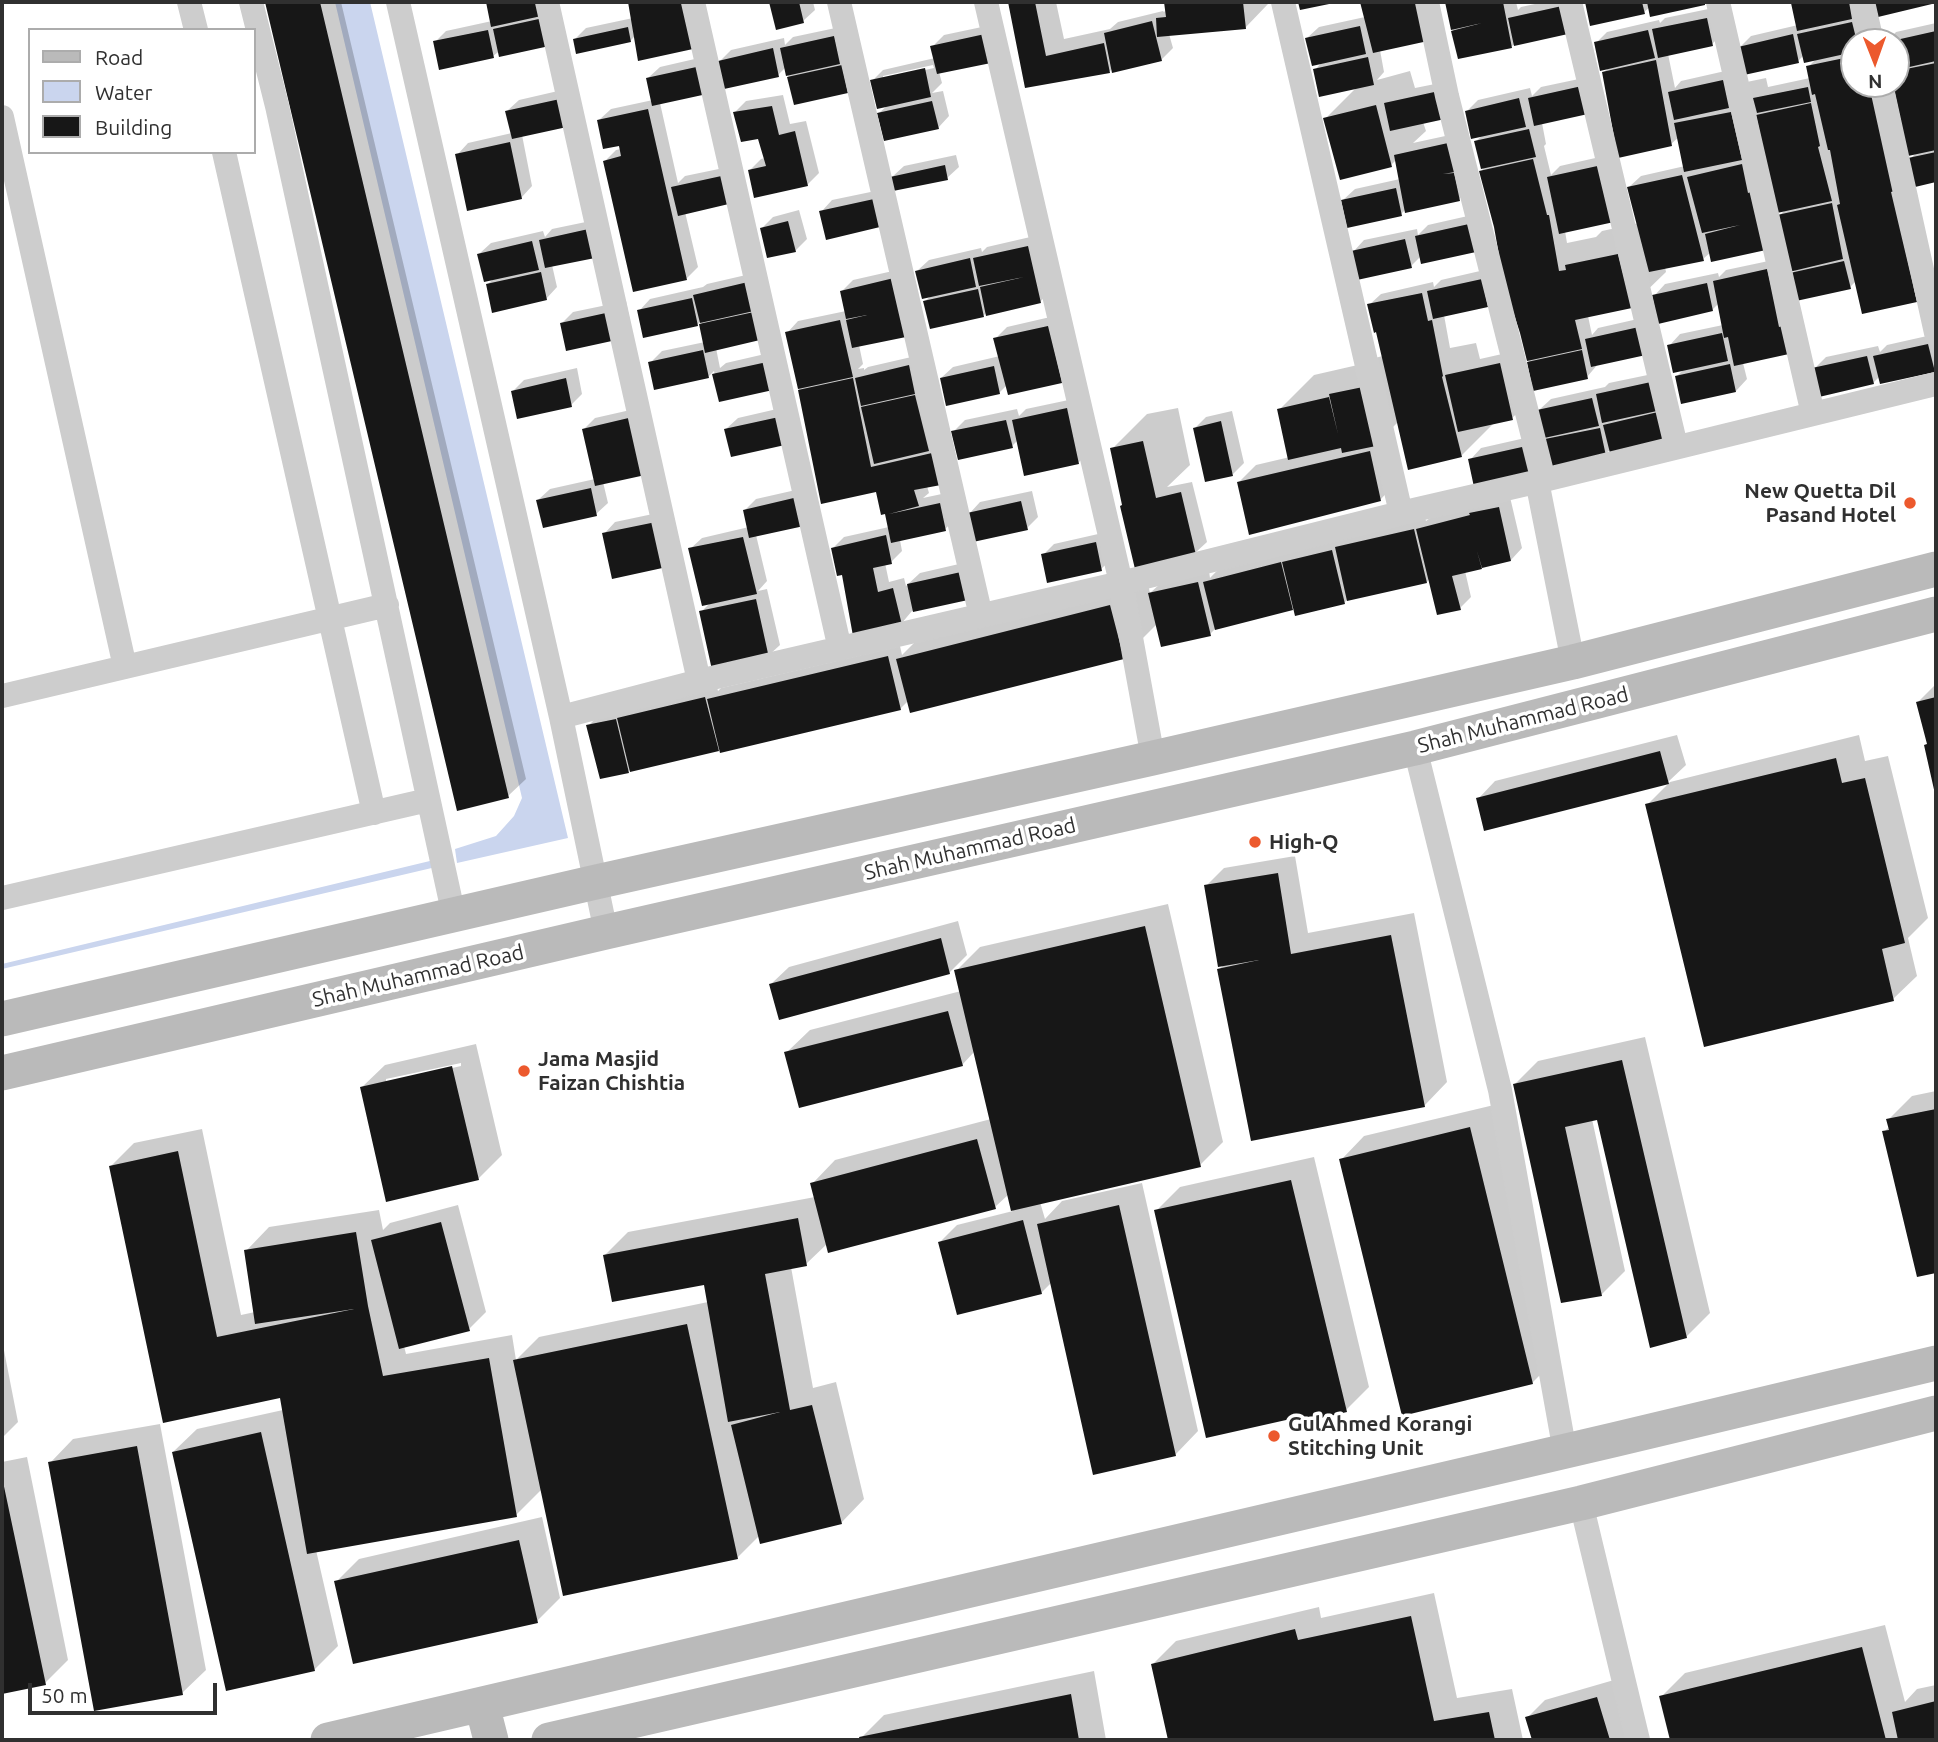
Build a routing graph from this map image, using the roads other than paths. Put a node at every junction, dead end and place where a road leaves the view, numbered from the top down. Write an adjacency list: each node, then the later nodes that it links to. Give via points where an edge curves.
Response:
1 (189, 2): 13 (street)
2 (251, 2): 26 (street)
3 (398, 2): 35 (street)
4 (547, 2): 33 (street)
5 (693, 2): 30 (street)
6 (839, 2): 28 (street)
7 (986, 2): 25 (street)
8 (1283, 2): 23 (street)
9 (1427, 2): 22 (street)
10 (1570, 2): 21 (street)
11 (1718, 2): 20 (street)
12 (1863, 2): 14 (street)
13 (196, 28)
14 (1869, 28)
15 (1884, 98): 18 (street)
16 (2, 117): 32 (street)
17 (224, 154): 29 (street)
18 (1936, 333)
19 (1936, 384): 20 (street)
20 (1813, 414): 21 (street)
21 (1676, 446): 22 (street)
22 (1540, 481): 23 (street); 31 (street)
23 (1401, 513): 25 (street)
24 (1936, 569): 31 (main road, Shah Muhammad Road)
25 (1121, 583): 28 (street); 37 (street)
26 (387, 605): 29 (street); 38 (street)
27 (1936, 614): 36 (main road, Shah Muhammad Road)
28 (981, 616): 30 (street)
29 (330, 618): 32 (street); 39 (street)
30 (840, 649): 33 (street)
31 (1573, 662): 37 (main road, Shah Muhammad Road)
32 (125, 667): 34 (street)
33 (699, 681): 35 (street)
34 (2, 696)
35 (561, 717): 40 (street)
36 (1415, 748): 43 (main road, Shah Muhammad Road); 49 (street, via 1500,1090)
37 (1153, 758): 40 (main road, Shah Muhammad Road)
38 (428, 800): 39 (street); 42 (street)
39 (374, 813): 41 (street)
40 (596, 882): 42 (main road, Shah Muhammad Road); 43 (street)
41 (2, 898)
42 (450, 902): 44 (main road, Shah Muhammad Road)
43 (606, 932): 45 (main road, Shah Muhammad Road)
44 (2, 1019)
45 (2, 1073)
46 (1936, 1363): 48 (main road)
47 (1936, 1413): 50 (main road)
48 (1613, 1440): 49 (main road); 50 (main road)
49 (1565, 1452): 52 (main road)
50 (1624, 1492): 51 (main road)
51 (1581, 1503): 55 (main road); 56 (street)
52 (482, 1705): 53 (main road); 54 (main road)
53 (328, 1740)
54 (491, 1740)
55 (549, 1740)
56 (1638, 1740)

